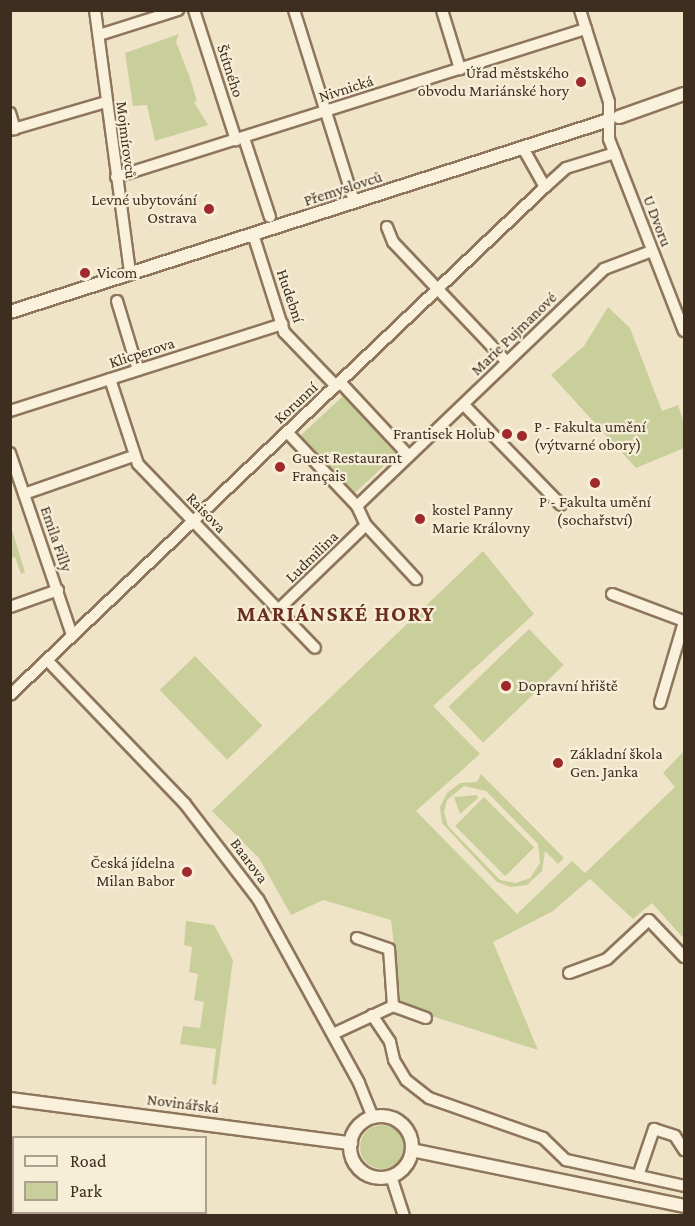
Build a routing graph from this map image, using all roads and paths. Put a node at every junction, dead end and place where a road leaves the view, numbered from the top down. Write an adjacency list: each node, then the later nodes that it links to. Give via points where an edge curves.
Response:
1 (95, 10): 8 (street, Mojmírovců)
2 (178, 10): 8 (street)
3 (194, 10): 16 (street, Štítného)
4 (294, 10): 12 (street)
5 (442, 10): 9 (street)
6 (580, 10): 7 (street, U Dvoru)
7 (586, 29): 9 (street, Nivnická); 14 (street, U Dvoru)
8 (99, 35): 11 (street, Mojmírovců)
9 (460, 69): 12 (street, Nivnická)
10 (684, 94): 14 (street, Přemyslovců)
11 (106, 102): 15 (street); 19 (street, Mojmírovců)
12 (326, 111): 16 (street, Nivnická); 21 (street)
13 (10, 113): 15 (street)
14 (614, 118): 17 (street, Přemyslovců); 18 (street, U Dvoru, via 609,139)
15 (13, 130)
16 (240, 139): 19 (street, Nivnická); 22 (street, Štítného)
17 (523, 148): 20 (street); 21 (street, Přemyslovců)
18 (615, 153): 20 (street, Korunní, via 566,168); 25 (street, U Dvoru)
19 (116, 177): 26 (street, Mojmírovců)
20 (545, 187): 27 (street, Korunní)
21 (354, 202): 24 (street, Přemyslovců)
22 (270, 217)
23 (387, 227): 27 (street, via 393,242)
24 (253, 234): 26 (street, Přemyslovců); 30 (street, Hudební)
25 (652, 251): 31 (street, U Dvoru); 32 (street, Marie Pujmanové, via 604,269)
26 (130, 274): 29 (street, Přemyslovců)
27 (438, 291): 32 (street); 35 (street, Korunní)
28 (117, 301): 33 (street)
29 (10, 312)
30 (282, 324): 33 (street, Klicperova); 35 (street, Hudební, via 284,332)
31 (684, 331)
32 (506, 362): 36 (street, Marie Pujmanové)
33 (138, 370): 34 (street, Klicperova)
34 (110, 379): 37 (street, Klicperova); 40 (street, Raisova)
35 (338, 384): 38 (street, Korunní); 39 (street, Hudební)
36 (464, 405): 39 (street, Marie Pujmanové); 43 (street)
37 (10, 411)
38 (287, 432): 44 (street); 45 (street, Korunní)
39 (408, 455): 44 (street, Marie Pujmanové)
40 (133, 456): 42 (street); 45 (street, Raisova)
41 (11, 459): 42 (street, Emila Filly)
42 (24, 494): 48 (street, Emila Filly)
43 (561, 505)
44 (357, 506): 46 (street)
45 (193, 521): 51 (street, Raisova); 53 (street, Korunní)
46 (366, 525): 47 (street); 51 (street, Ludmilina)
47 (416, 579)
48 (58, 590): 50 (street); 53 (street, Emila Filly)
49 (612, 594): 52 (street)
50 (10, 607)
51 (278, 610): 54 (street, Raisova)
52 (684, 621): 57 (street)
53 (72, 635): 55 (street, Korunní)
54 (315, 648)
55 (47, 660): 56 (street, Korunní); 64 (street, Baarova, via 185,804 222,850 258,899)
56 (10, 695)
57 (660, 703)
58 (357, 938): 61 (street, via 389,949)
59 (684, 957): 60 (street, via 649,920 607,959)
60 (568, 973)
61 (393, 1005): 62 (street); 63 (street)
62 (372, 1015): 64 (street); 71 (street, via 390,1042 394,1060 415,1091 543,1138 566,1160)
63 (426, 1018)
64 (333, 1034): 66 (street, Baarova)
65 (10, 1099): 67 (street, Novinářská)
66 (373, 1118): 67 (street, via 357,1129); 68 (street, via 385,1117 401,1124 410,1136)
67 (351, 1143): 70 (street, via 353,1158 360,1169 374,1177)
68 (412, 1150): 70 (street, via 405,1167); 73 (street)
69 (684, 1150): 71 (street, via 675,1136 654,1129)
70 (392, 1176): 74 (street)
71 (638, 1176): 72 (street)
72 (684, 1186)
73 (684, 1206)
74 (404, 1215)

